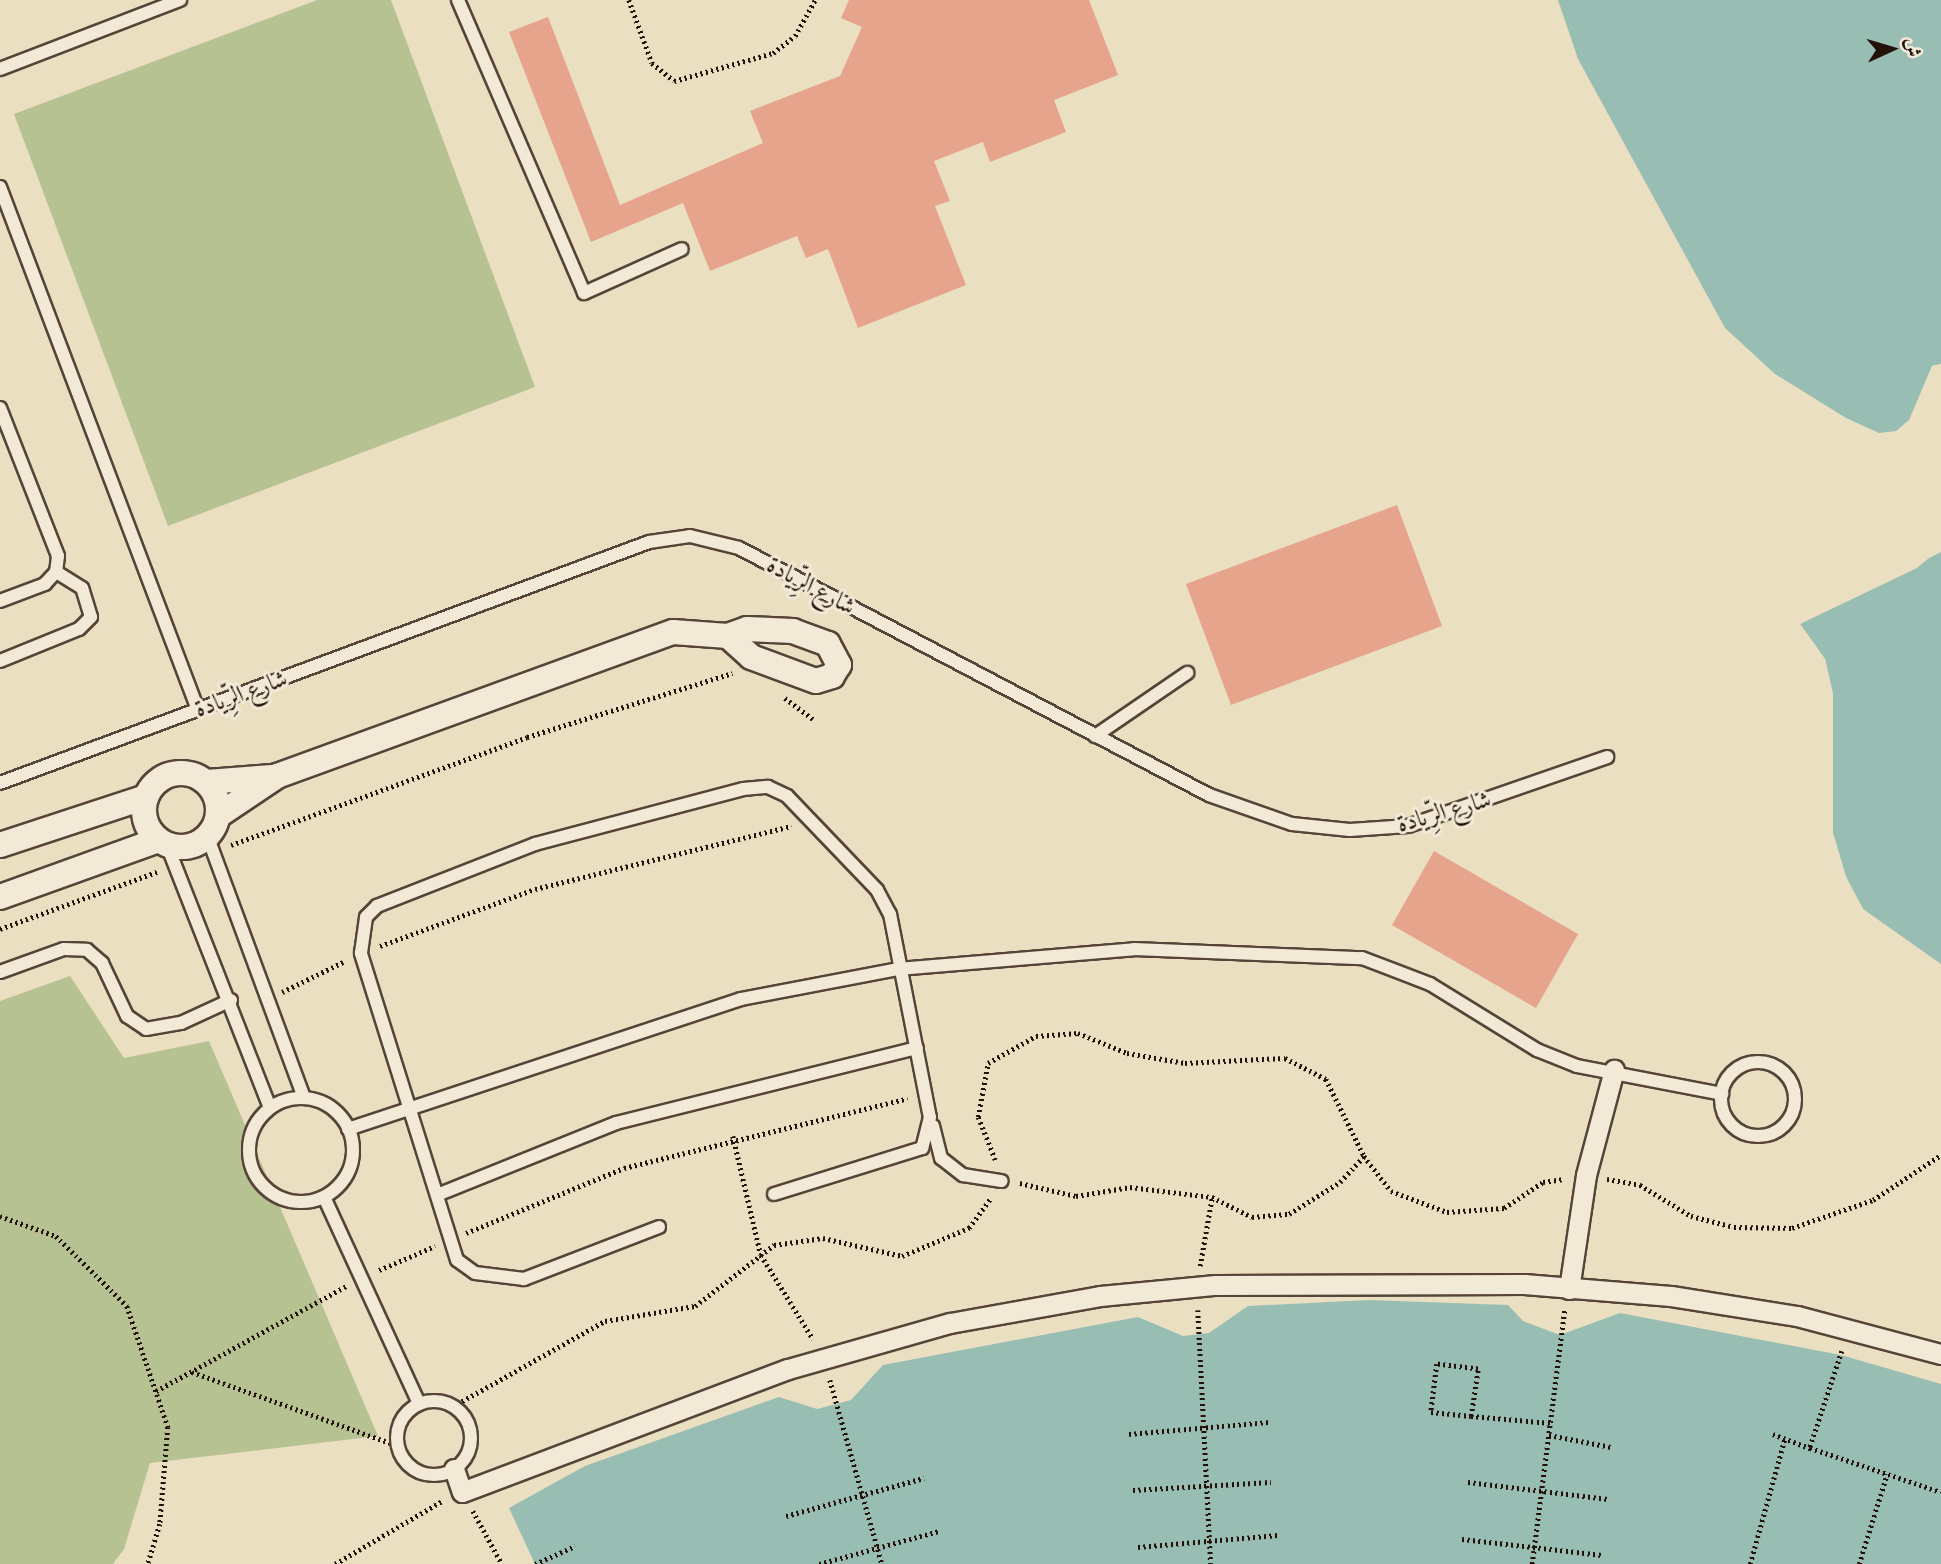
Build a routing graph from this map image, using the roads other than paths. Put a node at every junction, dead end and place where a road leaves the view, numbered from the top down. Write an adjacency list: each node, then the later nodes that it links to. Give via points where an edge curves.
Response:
1 (180, 0): 3 (lane)
2 (458, 0): 5 (lane, via 584,293)
3 (0, 69)
4 (0, 187): 12 (lane)
5 (682, 249)
6 (0, 408): 7 (lane, via 58,556)
7 (57, 572): 8 (lane, via 45,584); 10 (lane, via 82,588 91,617 79,629)
8 (0, 601)
9 (728, 636): 15 (street, via 698,629 613,649)
10 (0, 661)
11 (1187, 673): 13 (lane)
12 (198, 710): 13 (lane, شارع الرِّيادة, via 649,542 690,536 739,548); 17 (lane, شارع الرِّيادة)
13 (1096, 736): 14 (lane, شارع الرِّيادة, via 1236,807 1292,824 1350,830 1436,819)
14 (1607, 757)
15 (276, 776): 16 (street); 19 (street)
16 (206, 782): 18 (street, via 172,774); 19 (street)
17 (0, 783)
18 (146, 797): 20 (street); 22 (street, via 145,821)
19 (219, 815): 21 (street)
20 (0, 845)
21 (210, 845): 22 (street); 30 (lane, via 264,1001)
22 (167, 850): 23 (street); 26 (lane)
23 (0, 897)
24 (898, 969): 27 (lane); 28 (lane, via 1134,949 1362,958 1430,984 1537,1050 1577,1066); 31 (lane, via 741,999); 31 (lane, via 896,935 877,890 768,787 535,844 377,906 366,917 361,953)
25 (0, 972): 26 (lane, via 64,949 87,950 102,963 127,1016 146,1029 181,1023)
26 (231, 1000): 32 (lane)
27 (917, 1048): 33 (lane); 36 (lane, via 629,1119)
28 (1614, 1070): 29 (lane, via 1625,1078); 40 (street, via 1586,1175)
29 (1722, 1094): 29 (lane, via 1739,1066 1763,1062 1786,1073 1796,1097 1786,1125 1753,1136 1731,1124)
30 (304, 1098): 32 (lane); 34 (lane, via 331,1107)
31 (412, 1107): 34 (lane); 36 (lane)
32 (270, 1108): 38 (lane, via 250,1136 257,1177 291,1202)
33 (930, 1116): 35 (lane, via 941,1158 962,1175); 37 (lane, via 922,1148)
34 (348, 1129): 38 (lane, via 346,1175)
35 (1002, 1181)
36 (442, 1193): 39 (lane, via 457,1259 475,1273 524,1279)
37 (774, 1194)
38 (324, 1197): 42 (lane)
39 (659, 1227)
40 (1569, 1289): 41 (street, via 1671,1296 1797,1316); 43 (street, via 1215,1284 1100,1296 950,1323 822,1360 462,1492)
41 (1941, 1354)
42 (419, 1404): 43 (lane, via 457,1404 470,1438); 43 (lane, via 401,1421 396,1445 419,1472)
43 (454, 1469)

